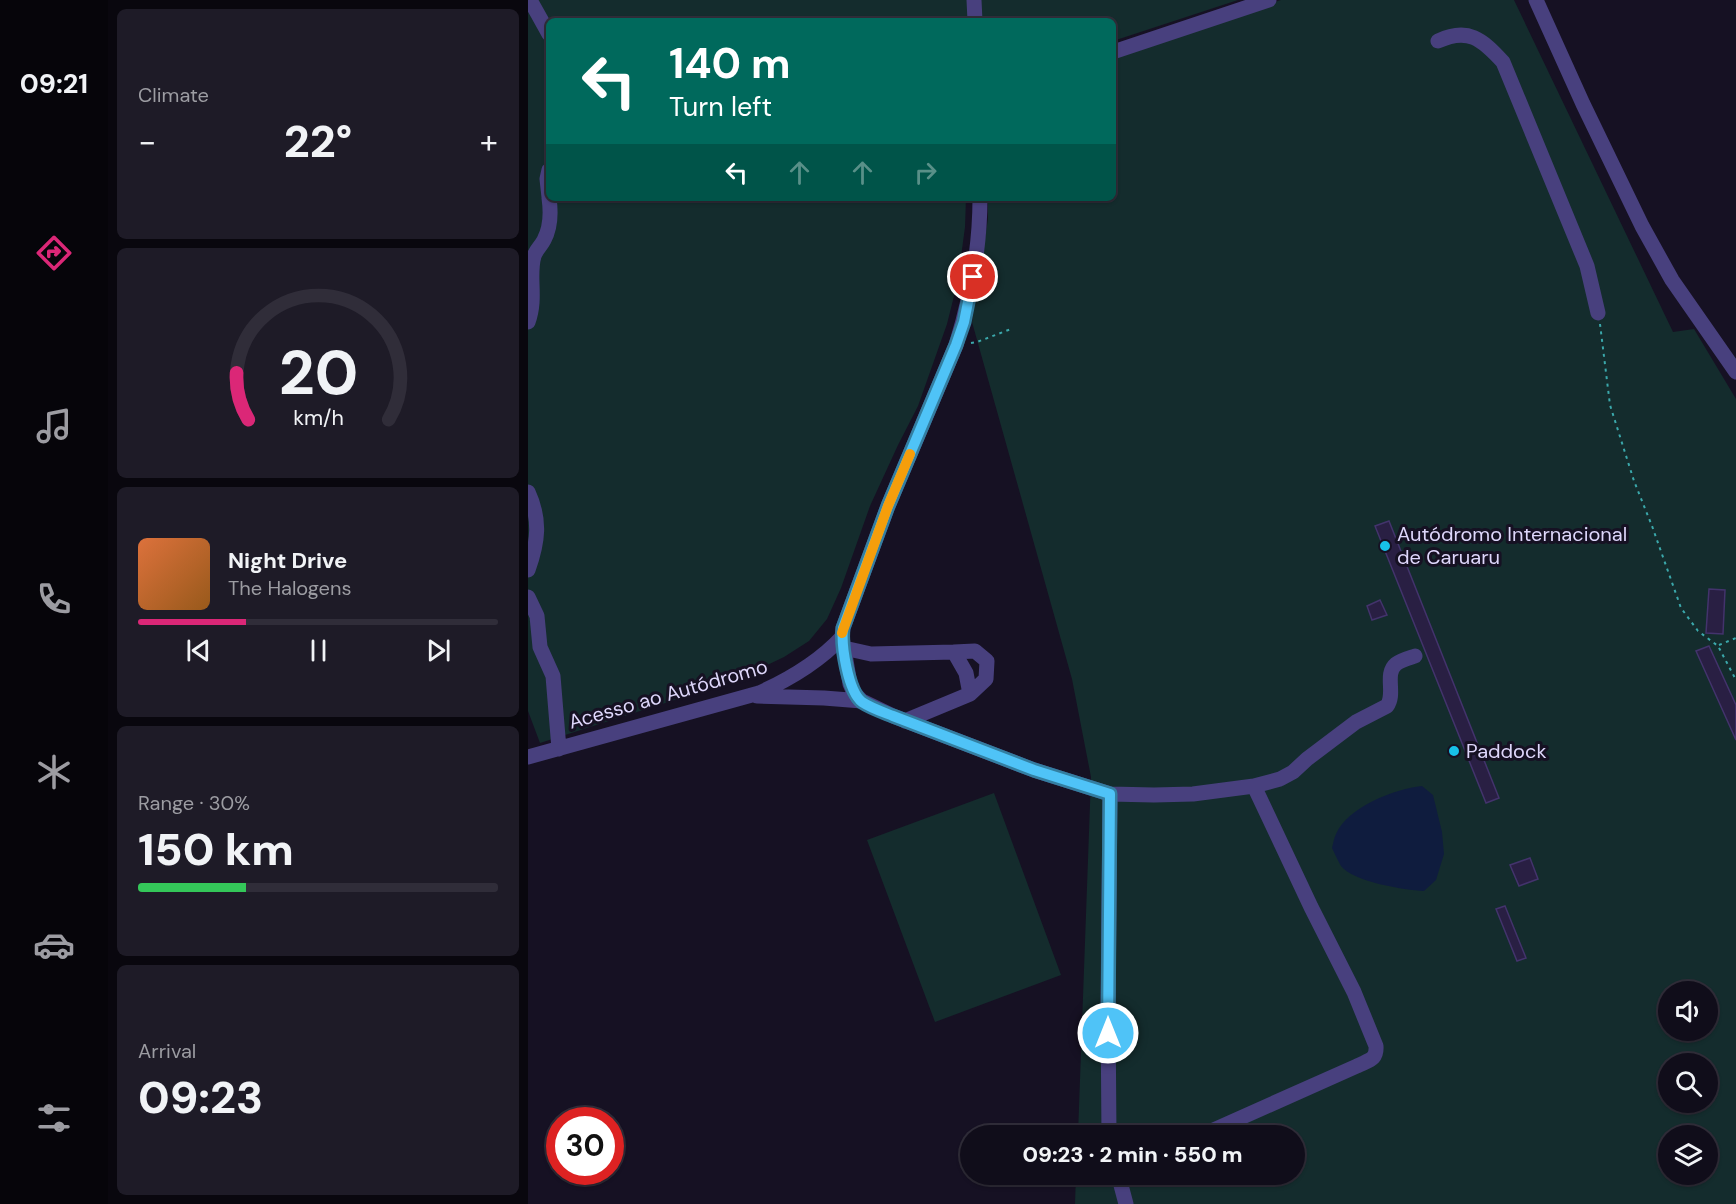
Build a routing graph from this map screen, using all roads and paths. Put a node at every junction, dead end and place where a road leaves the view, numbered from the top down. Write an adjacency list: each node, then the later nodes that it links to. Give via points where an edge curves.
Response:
1 (530, 0): 6 (street)
2 (974, 0): 5 (street)
3 (1269, 0): 8 (street)
4 (1536, 0): 15 (street, via 1642,226 1672,280)
5 (975, 18)
6 (546, 29)
7 (1438, 41): 11 (street, via 1459,33 1481,41 1503,62 1587,266)
8 (1116, 51)
9 (549, 201): 12 (street, via 549,226 534,256)
10 (980, 201): 14 (street, via 976,263)
11 (1598, 312): 21 (path, via 1610,405 1634,481 1681,608 1698,631)
12 (528, 322)
13 (1011, 329): 14 (path)
14 (956, 345): 20 (street, via 888,506 843,628)
15 (1736, 372)
16 (528, 492): 17 (street, via 537,519 535,550)
17 (528, 570)
18 (528, 597): 29 (street, via 537,616 540,647 553,676)
19 (1736, 638): 21 (path)
20 (843, 643): 22 (street, via 872,654); 26 (street, Acesso ao Autódromo, via 786,681); 27 (street, via 850,684)
21 (1718, 646): 24 (path)
22 (954, 652): 25 (street, via 966,673); 25 (street, via 975,651 987,661 986,679)
23 (1414, 656): 31 (street, via 1394,666 1387,706 1356,722 1293,772)
24 (1736, 681)
25 (970, 694): 28 (street)
26 (752, 696): 27 (street); 29 (street, Acesso ao Autódromo)
27 (862, 701): 28 (street)
28 (905, 721): 32 (street)
29 (559, 749): 30 (street, Acesso ao Autódromo)
30 (528, 757)
31 (1258, 785): 32 (street, via 1192,794); 34 (street, via 1311,907 1380,1044 1372,1059)
32 (1110, 794): 33 (street)
33 (1108, 1125)
34 (1225, 1125)
35 (1121, 1185): 36 (street)
36 (1126, 1204)

